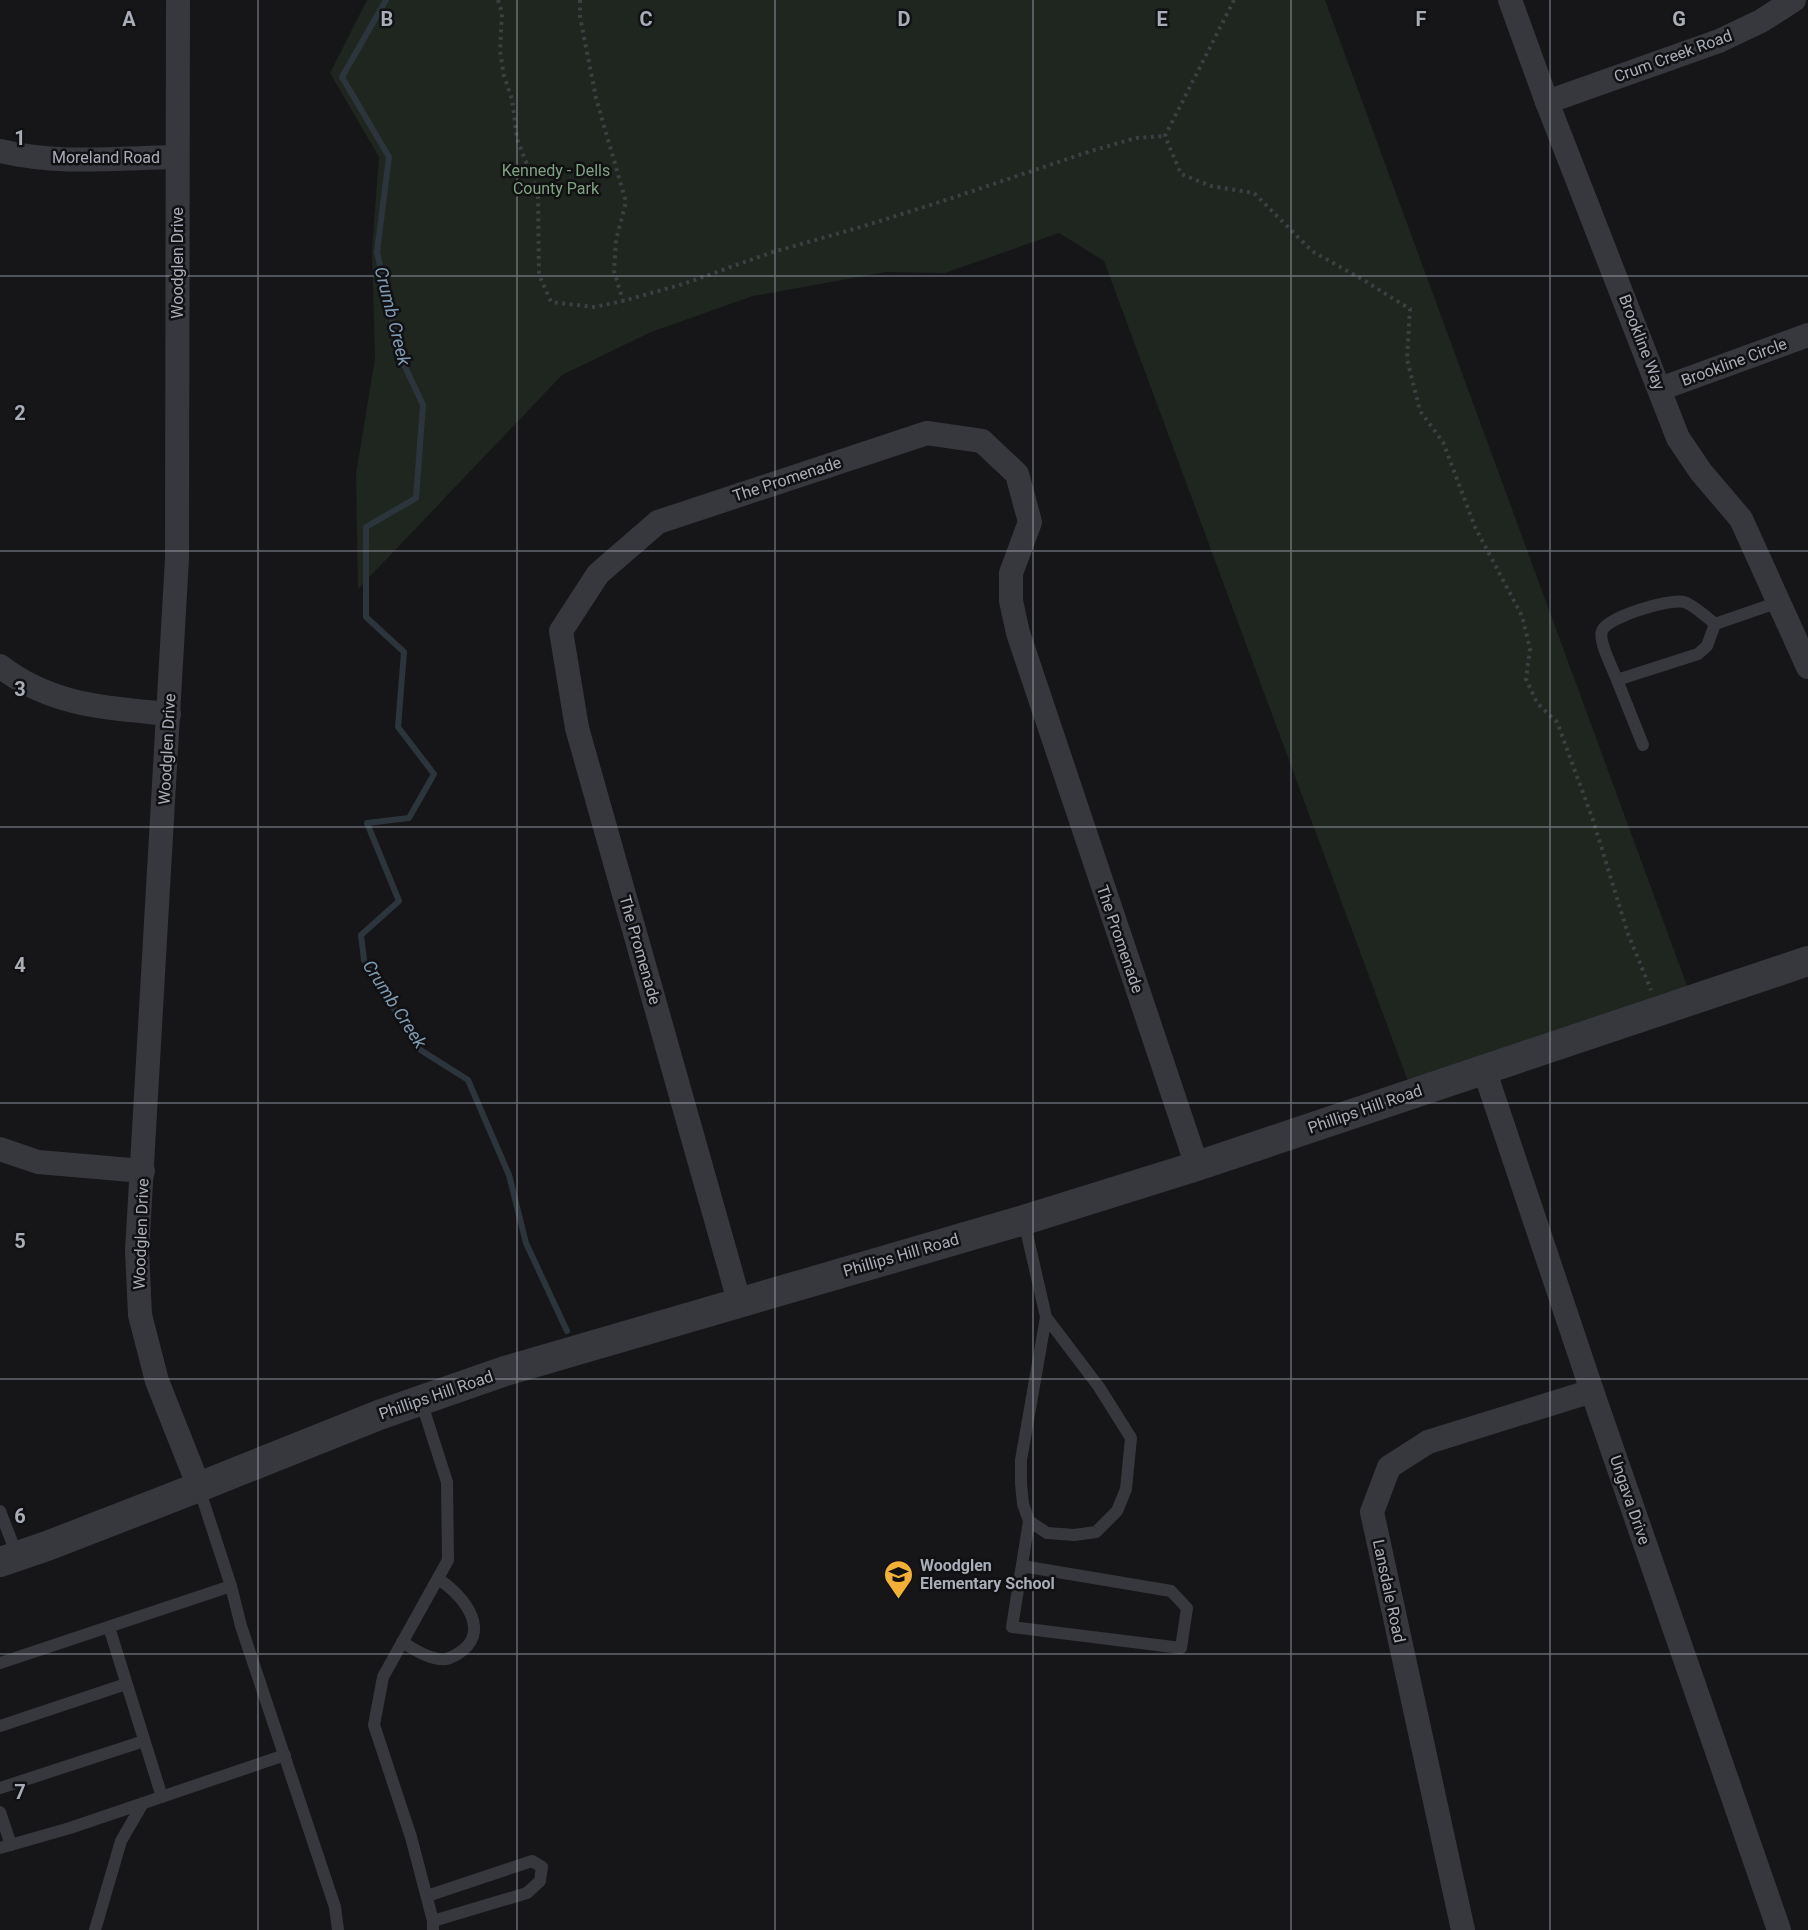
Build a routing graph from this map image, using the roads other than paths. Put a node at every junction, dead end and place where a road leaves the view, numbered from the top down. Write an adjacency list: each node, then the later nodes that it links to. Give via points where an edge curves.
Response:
1 (178, 0): 6 (street, Woodglen Drive)
2 (1510, 0): 4 (street, Brookline Way)
3 (1794, 0): 4 (street, Crum Creek Road, via 1719,41)
4 (1547, 102): 8 (street, Brookline Way)
5 (0, 151): 6 (street, Moreland Road, via 67,159)
6 (177, 157): 14 (street, Woodglen Drive, via 177,559)
7 (1808, 335): 8 (street, Brookline Circle)
8 (1660, 389): 9 (street, Brookline Way, via 1678,438 1741,519)
9 (1779, 602): 10 (lane); 12 (street, Brookline Way)
10 (1715, 624): 13 (lane, via 1707,646 1698,654); 13 (lane, via 1685,602 1663,603 1606,625 1602,640)
11 (0, 666): 14 (street, via 49,695 94,707)
12 (1808, 666)
13 (1617, 680): 15 (lane)
14 (169, 714): 20 (street, Woodglen Drive)
15 (1643, 745)
16 (1807, 965): 17 (street, Phillips Hill Road)
17 (1484, 1069): 19 (street, Phillips Hill Road); 24 (street, Ungava Drive)
18 (0, 1149): 20 (street, via 38,1162)
19 (1197, 1166): 21 (street, Phillips Hill Road); 22 (street, The Promenade, via 1018,633 1011,601 1011,573 1030,522 1017,474 982,441 927,433 658,522 598,574 561,631 577,728)
20 (143, 1172): 26 (street, Woodglen Drive, via 137,1251 140,1315 157,1381)
21 (1023, 1220): 22 (street, Phillips Hill Road); 23 (lane)
22 (740, 1301): 25 (street, Phillips Hill Road)
23 (1046, 1317): 28 (lane, via 1021,1460 1023,1504); 28 (lane, via 1126,1429 1131,1438 1130,1458 1126,1489 1117,1511 1096,1532 1047,1533)
24 (1592, 1391): 49 (street, Lansdale Road, via 1428,1442 1389,1467 1372,1512); 50 (street, Ungava Drive)
25 (421, 1400): 26 (street, Phillips Hill Road); 31 (lane, via 447,1482 448,1560)
26 (199, 1487): 29 (street, Phillips Hill Road); 32 (lane)
27 (0, 1511): 29 (lane)
28 (1029, 1521): 30 (lane)
29 (9, 1559)
30 (1022, 1566): 30 (lane, via 1012,1627 1181,1648 1187,1608 1171,1591)
31 (438, 1579): 34 (lane); 34 (lane, via 465,1602 474,1635 471,1643 444,1659 426,1655)
32 (231, 1586): 33 (lane); 39 (lane)
33 (109, 1627): 35 (lane); 36 (lane)
34 (402, 1642): 45 (lane, via 383,1677 374,1725)
35 (0, 1663)
36 (126, 1684): 37 (lane); 38 (lane)
37 (0, 1726)
38 (144, 1741): 40 (lane); 41 (lane)
39 (285, 1755): 41 (lane); 48 (lane)
40 (0, 1788)
41 (162, 1797): 42 (lane)
42 (143, 1803): 44 (lane); 47 (lane, via 121,1841)
43 (0, 1812): 44 (lane)
44 (5, 1847)
45 (427, 1896): 46 (lane); 46 (lane, via 532,1861 542,1867 540,1881 527,1893)
46 (433, 1925)
47 (95, 1930)
48 (338, 1930)
49 (1463, 1930)
50 (1779, 1930)

